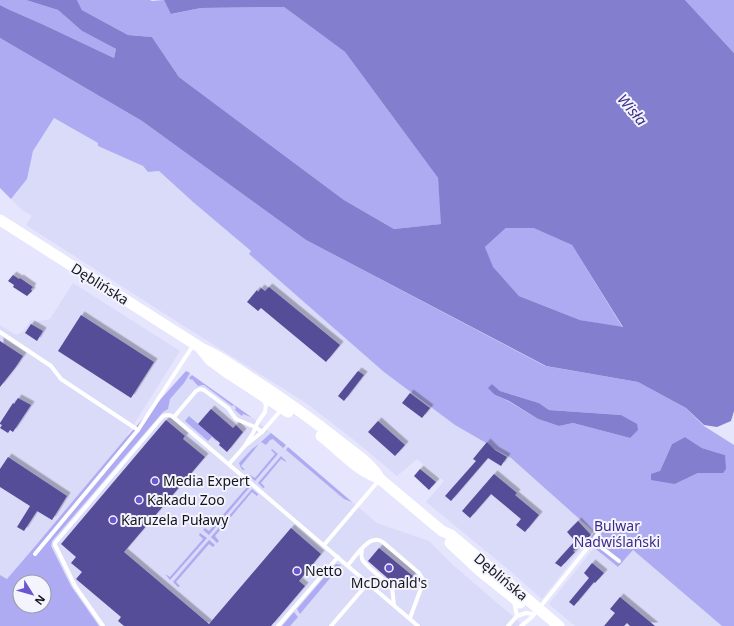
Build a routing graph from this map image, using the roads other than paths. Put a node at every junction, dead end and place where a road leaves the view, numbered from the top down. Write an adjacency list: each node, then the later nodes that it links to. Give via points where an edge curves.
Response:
1 (1, 223): 3 (main road, Dęblińska)
2 (0, 332): 9 (lane, via 51,366 61,379)
3 (198, 346): 4 (main road, Dęblińska, via 210,360); 5 (main road, Dęblińska, via 213,353); 9 (lane)
4 (258, 393): 5 (main road, Dęblińska); 6 (lane, via 266,405)
5 (281, 403): 6 (lane); 10 (lane); 13 (main road, Dęblińska, via 314,422 358,455 373,468)
6 (265, 412): 8 (lane)
7 (174, 417): 8 (lane, via 200,389 207,391 228,408 236,419); 12 (lane); 29 (lane, via 163,416 55,543 75,586)
8 (256, 427): 10 (lane); 11 (lane)
9 (138, 430): 19 (lane)
10 (262, 432): 11 (lane)
11 (244, 446): 12 (lane)
12 (229, 464): 17 (lane)
13 (380, 479): 15 (main road, Dęblińska); 17 (lane)
14 (602, 528): 16 (lane)
15 (442, 531): 24 (main road, Dęblińska, via 445,538 480,571); 26 (main road, Dęblińska, via 452,535)
16 (593, 541): 21 (lane); 26 (lane)
17 (324, 545): 20 (lane)
18 (363, 548): 22 (lane); 25 (lane, via 361,553 365,564 392,587); 28 (lane, via 368,542 379,540 419,573 423,583)
19 (35, 554)
20 (338, 557): 22 (lane); 30 (lane)
21 (619, 561)
22 (348, 565): 23 (lane)
23 (368, 583): 25 (lane); 31 (lane)
24 (511, 596): 26 (main road, Dęblińska); 27 (lane)
25 (394, 605): 28 (lane)
26 (536, 611): 27 (lane); 34 (lane); 35 (main road, Dęblińska); 36 (main road, Dęblińska)
27 (517, 616): 33 (lane)
28 (410, 618): 32 (lane)
29 (103, 626)
30 (278, 626)
31 (332, 626)
32 (418, 626)
33 (508, 626)
34 (522, 626)
35 (549, 626)
36 (559, 626)

